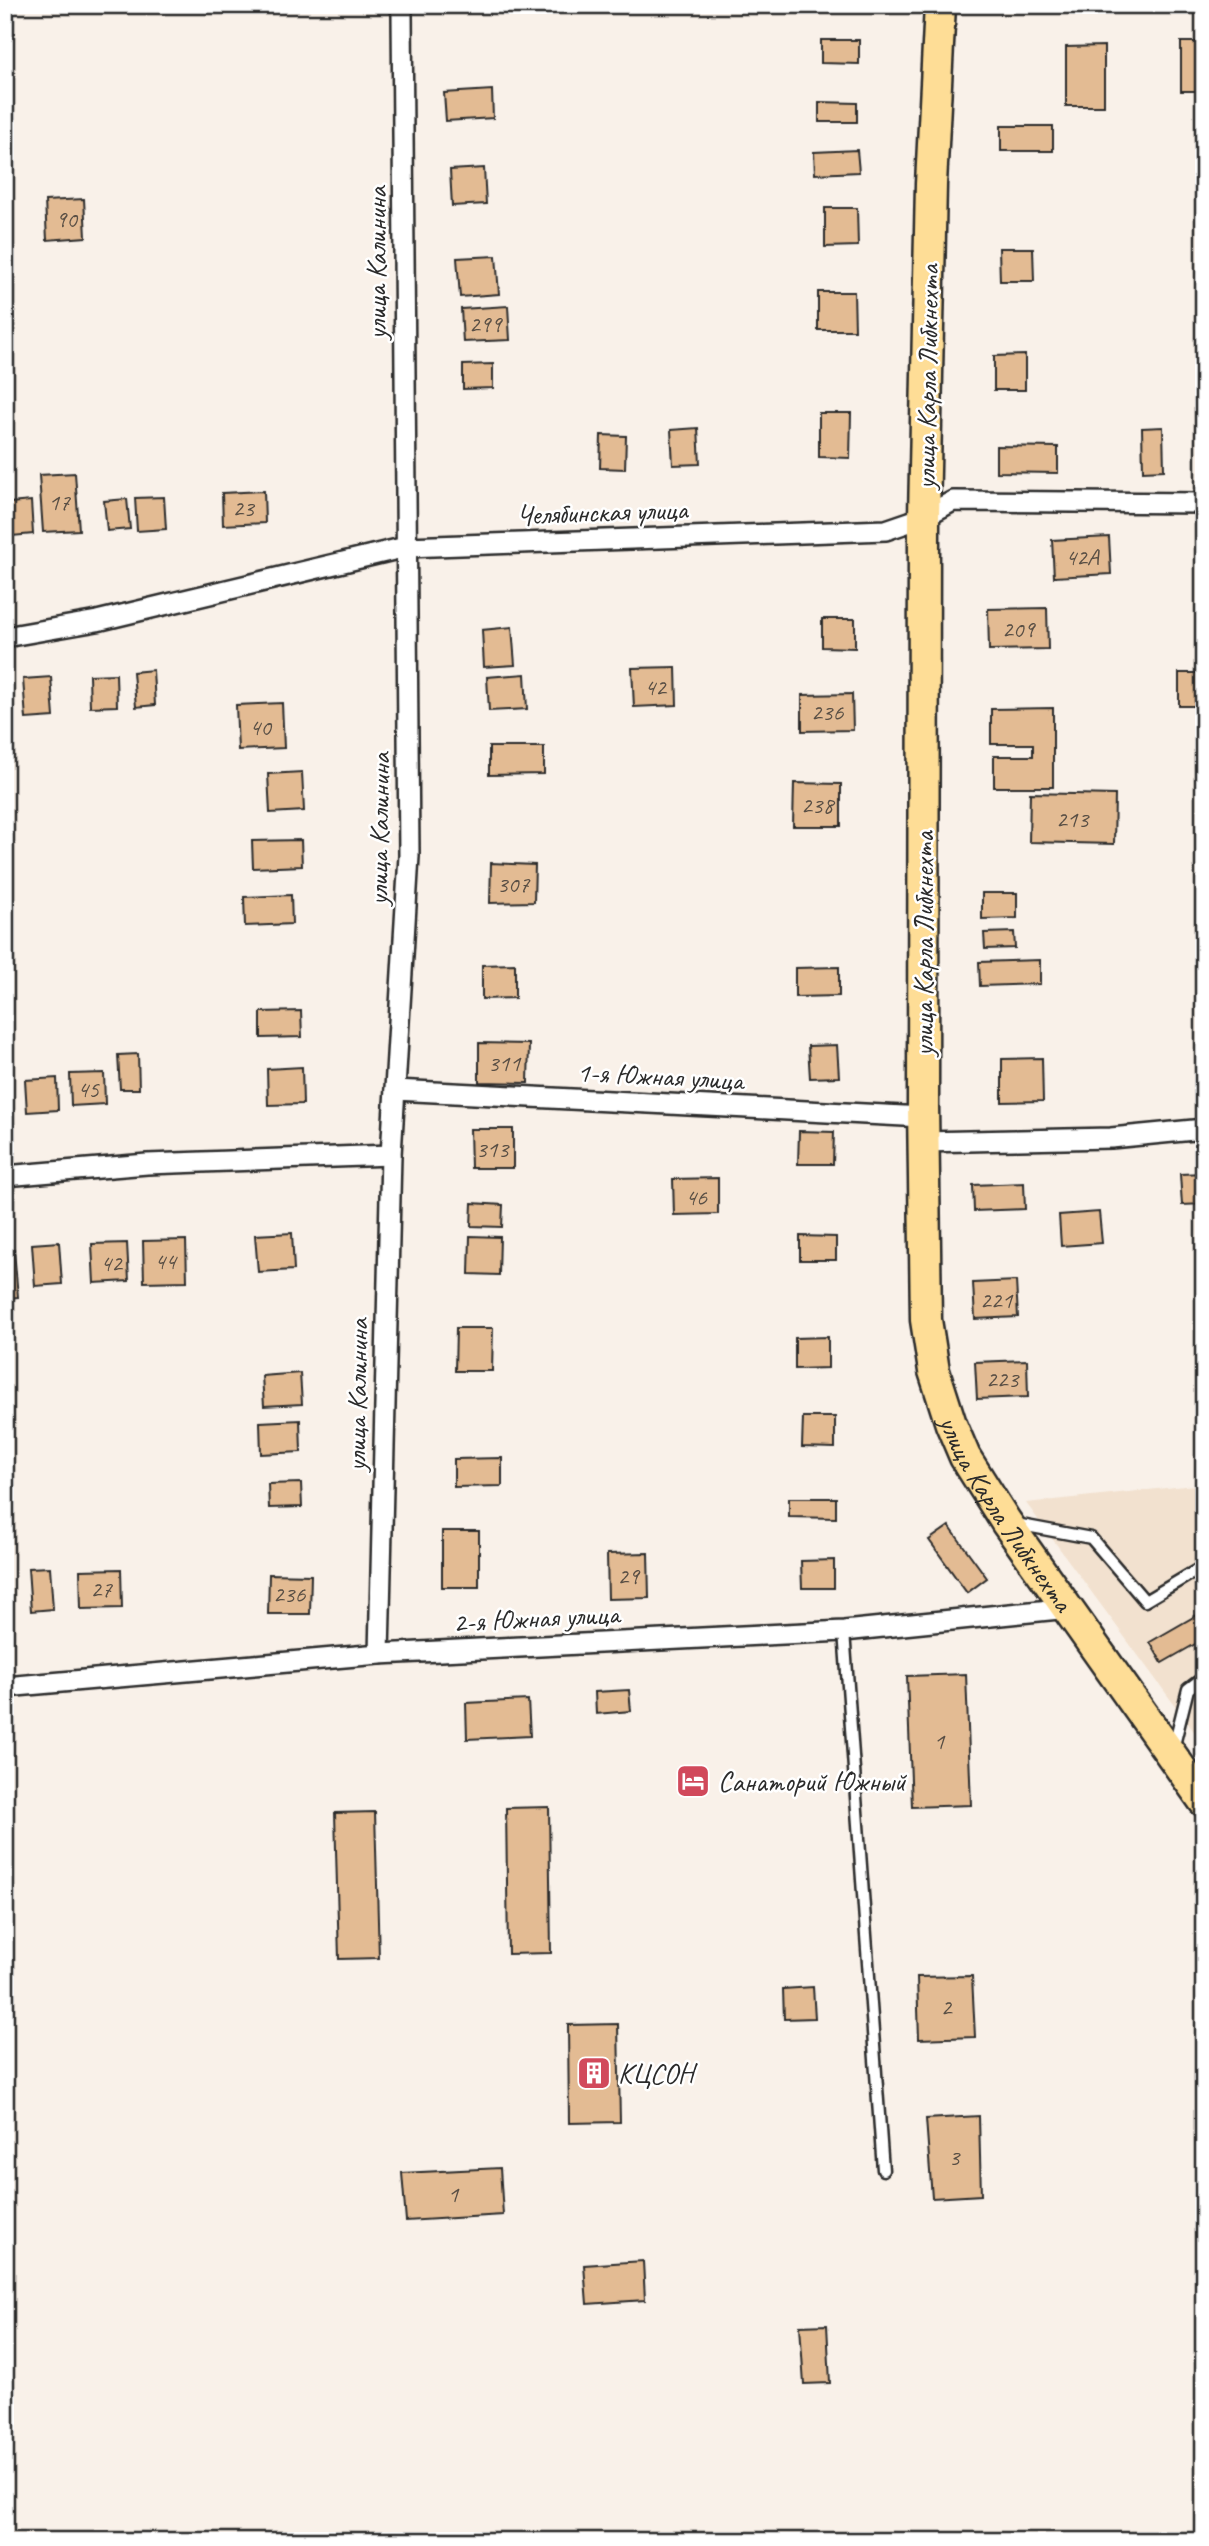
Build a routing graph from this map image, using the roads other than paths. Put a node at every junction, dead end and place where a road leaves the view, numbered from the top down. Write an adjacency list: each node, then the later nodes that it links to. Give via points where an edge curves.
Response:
1 (399, 5): 7 (street, улица Калинина)
2 (940, 5): 6 (main road, улица Карла Либкнехта, via 931,184)
3 (1098, 5): 4 (lane)
4 (1204, 6)
5 (1204, 503): 6 (street, Челябинская улица, via 953,501)
6 (925, 517): 7 (street, Челябинская улица, via 886,530); 10 (main road, улица Карла Либкнехта)
7 (406, 547): 8 (street, Челябинская улица, via 97,621); 9 (street, улица Калинина, via 409,856)
8 (5, 637)
9 (395, 1090): 10 (street, 1-я Южная улица); 12 (street, улица Калинина)
10 (923, 1129): 11 (street, 1-я Южная улица, via 1111,1138); 14 (main road, улица Карла Либкнехта, via 926,1320 934,1371 965,1457)
11 (1204, 1129)
12 (391, 1155): 13 (street, via 147,1164); 18 (street, улица Калинина)
13 (5, 1176)
14 (1006, 1522): 15 (lane, via 1091,1538 1145,1601); 16 (main road, улица Карла Либкнехта)
15 (1204, 1566)
16 (1069, 1608): 17 (street, 2-я Южная улица); 21 (main road, улица Карла Либкнехта)
17 (844, 1631): 18 (street, 2-я Южная улица); 23 (lane)
18 (379, 1654): 20 (street, 2-я Южная улица)
19 (1204, 1677): 21 (lane, via 1188,1689)
20 (5, 1687)
21 (1171, 1756): 22 (main road, улица Карла Либкнехта)
22 (1204, 1801)
23 (884, 2170)

